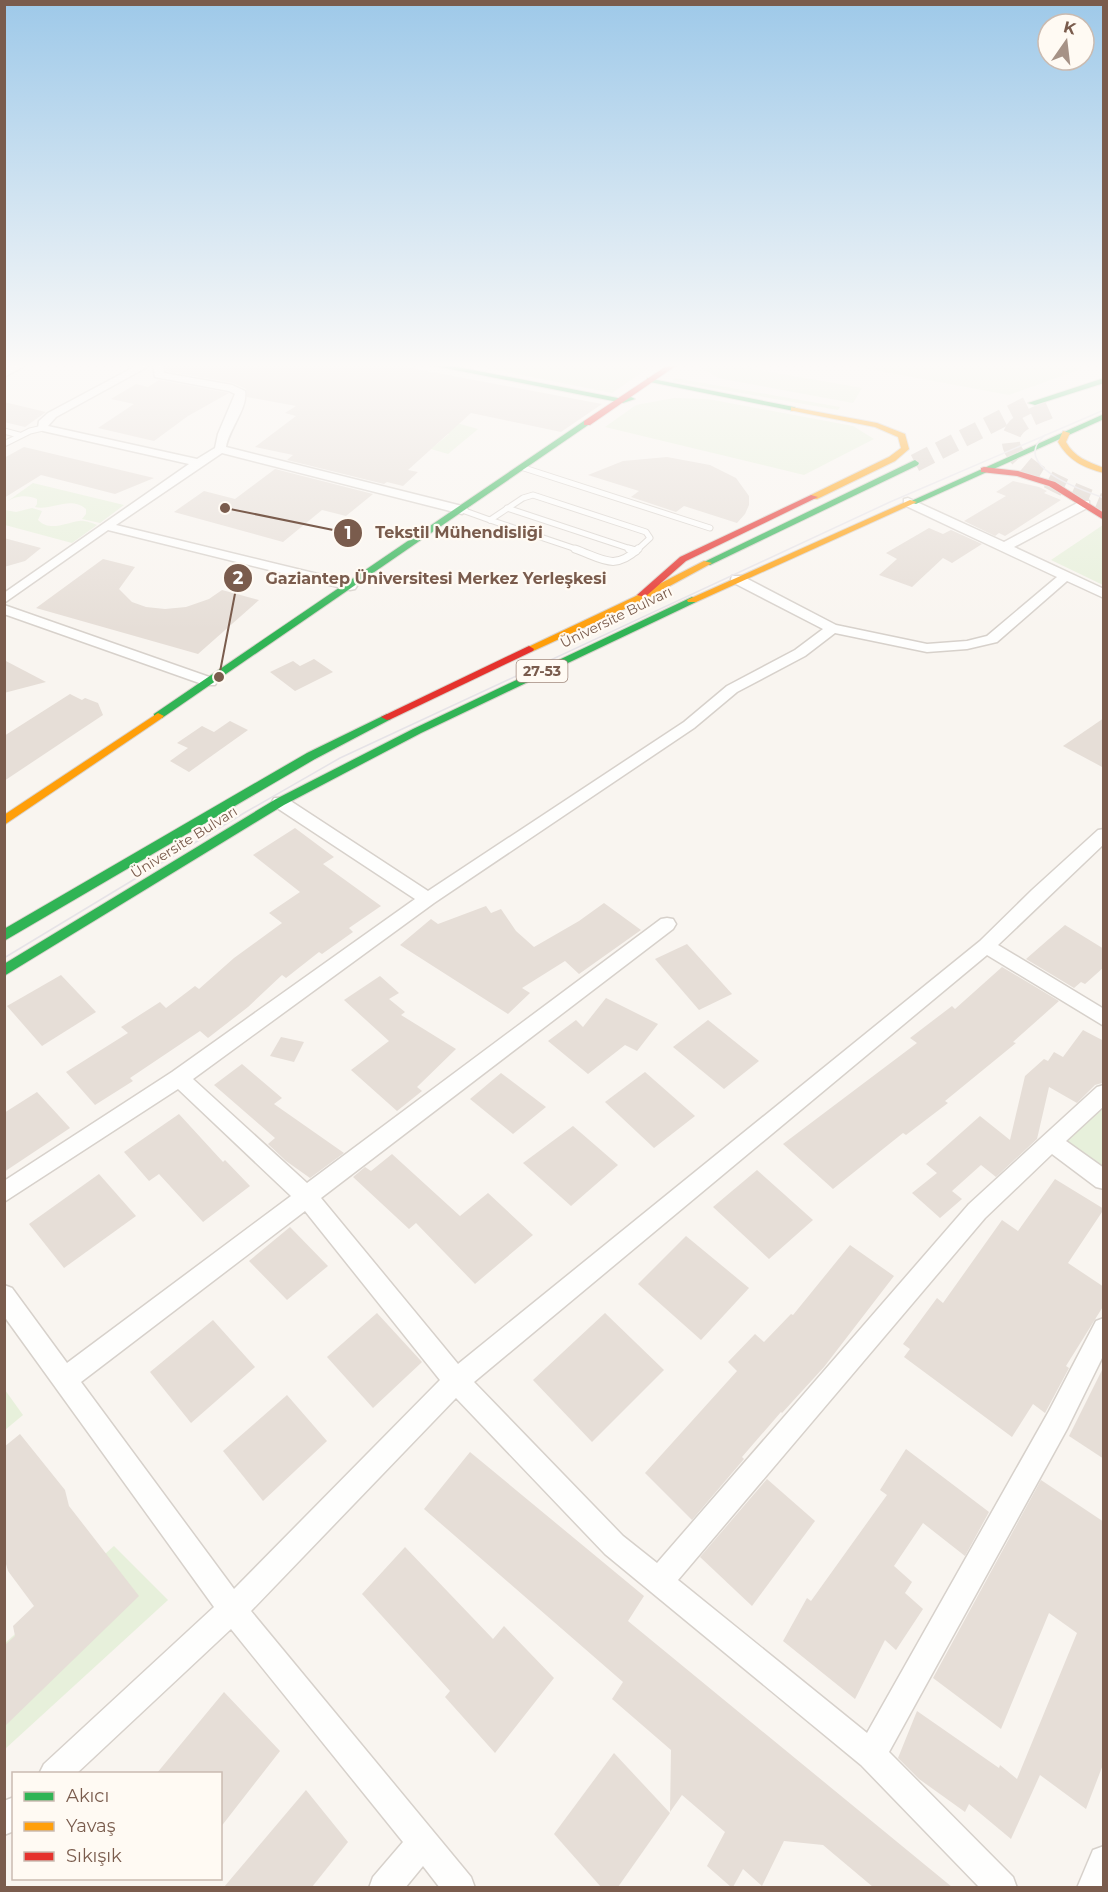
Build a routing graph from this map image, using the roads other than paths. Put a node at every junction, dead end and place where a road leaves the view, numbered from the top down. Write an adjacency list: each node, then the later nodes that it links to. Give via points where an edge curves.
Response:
1 (152, 453): 9 (street)
2 (214, 453): 9 (street)
3 (237, 453): 16 (street)
4 (546, 453): 10 (main road)
5 (899, 453): 27 (main road, via 683,559)
6 (1019, 453): 11 (main road, Üniversite Bulvarı / 27-53)
7 (1068, 453): 12 (main road)
8 (915, 463): 27 (main road, Üniversite Bulvarı)
9 (198, 464): 19 (street)
10 (524, 468): 16 (main road); 20 (lane)
11 (981, 470): 13 (main road, Üniversite Bulvarı / 27-53); 14 (main road, via 1038,478 1063,488)
12 (1104, 471)
13 (908, 502): 21 (street); 24 (main road, Üniversite Bulvarı / 27-53)
14 (1085, 504): 17 (main road); 21 (street)
15 (507, 508): 18 (lane); 22 (lane); 22 (lane, via 533,495 646,532 650,538)
16 (462, 510): 18 (lane); 25 (main road)
17 (1104, 517)
18 (490, 520): 22 (lane, via 613,562 625,561)
19 (106, 526): 25 (street); 28 (street)
20 (710, 528)
21 (1004, 548): 23 (street)
22 (636, 551)
23 (1064, 577): 26 (street); 30 (street, via 992,639 967,645 927,648)
24 (736, 579): 30 (street); 32 (main road, Üniversite Bulvarı / 27-53, via 417,731)
25 (350, 586): 31 (main road)
26 (1104, 594)
27 (642, 595): 37 (main road, Üniversite Bulvarı, via 311,756)
28 (4, 599)
29 (4, 609): 31 (street)
30 (832, 628): 35 (street, via 800,653 732,689 689,725)
31 (210, 682): 33 (main road)
32 (280, 802): 35 (street); 39 (main road, Üniversite Bulvarı / 27-53)
33 (4, 821)
34 (1104, 834): 38 (street)
35 (428, 899): 41 (street)
36 (667, 924): 46 (street)
37 (4, 936)
38 (986, 946): 40 (street); 50 (street)
39 (4, 971)
40 (1104, 1019)
41 (179, 1078): 45 (street); 46 (street)
42 (1104, 1093): 43 (street)
43 (1052, 1142): 44 (street); 51 (street, via 977,1211)
44 (1104, 1180)
45 (4, 1193)
46 (306, 1196): 49 (street); 50 (street)
47 (4, 1296): 49 (street)
48 (1104, 1329): 53 (street, via 1052,1431)
49 (65, 1379): 52 (street)
50 (456, 1381): 51 (street, via 614,1545); 52 (street)
51 (659, 1581): 53 (street)
52 (232, 1609): 54 (street); 55 (street)
53 (871, 1755): 59 (street)
54 (55, 1772)
55 (423, 1842): 57 (street); 58 (street)
56 (1104, 1861): 60 (street)
57 (384, 1887)
58 (460, 1887)
59 (1002, 1887)
60 (1092, 1887)

